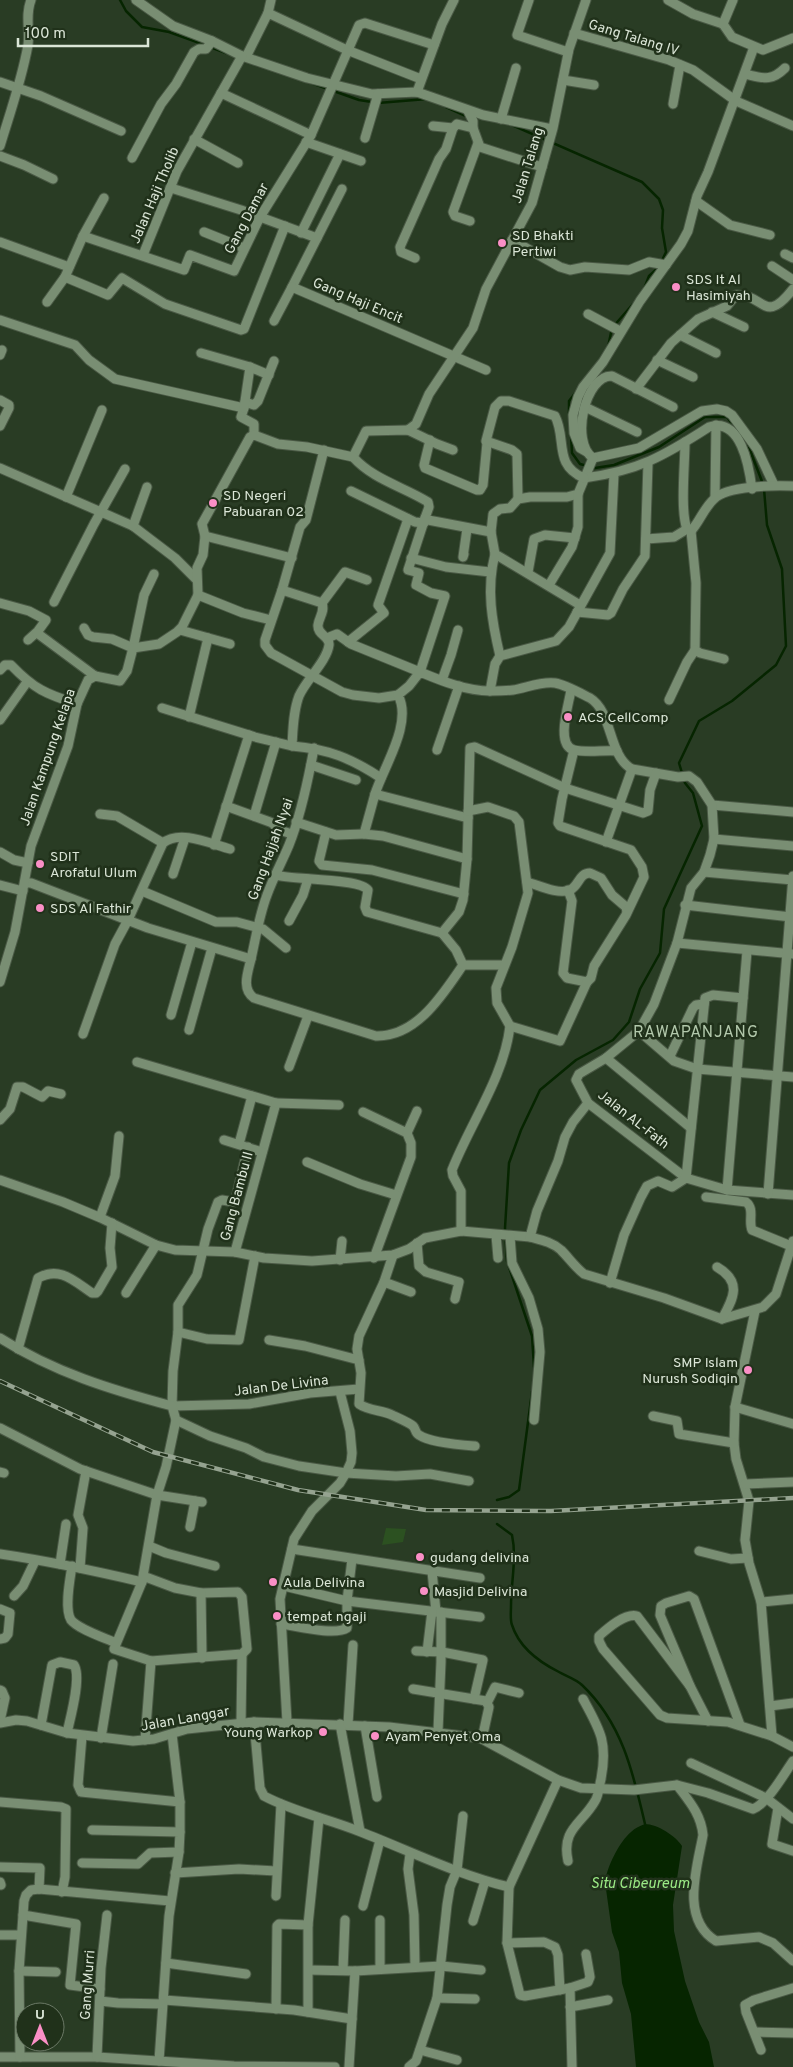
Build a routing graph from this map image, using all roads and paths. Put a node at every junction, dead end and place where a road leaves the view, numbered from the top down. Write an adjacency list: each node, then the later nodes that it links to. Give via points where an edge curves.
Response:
1 (31, 0): 27 (street, via 27,12 28,44)
2 (136, 0): 13 (street, via 173,26)
3 (271, 0): 9 (street, Jalan Haji Tholib)
4 (454, 0): 14 (street)
5 (529, 0): 17 (street, via 517,35)
6 (586, 0): 11 (street, Jalan Talang)
7 (668, 0): 10 (street, via 693,14)
8 (733, 0): 10 (street)
9 (268, 13): 16 (street); 18 (street, Jalan Haji Tholib)
10 (723, 24): 15 (street, via 732,37)
11 (574, 33): 17 (street, Jalan Talang); 19 (street, Gang Talang IV)
12 (793, 38): 15 (street, via 768,49)
13 (209, 44): 18 (street); 48 (street, via 194,52)
14 (434, 45): 16 (street, Gang Damar, via 361,23); 23 (street)
15 (754, 47): 22 (street)
16 (347, 50): 23 (street); 28 (street, Gang Damar)
17 (568, 52): 24 (street, Jalan Talang)
18 (242, 58): 28 (street); 30 (street, Jalan Haji Tholib)
19 (680, 65): 32 (street, Gang Talang IV, via 693,70); 33 (street)
20 (516, 68): 35 (street)
21 (785, 68): 22 (street, via 776,77)
22 (745, 74): 32 (street)
23 (422, 79): 29 (street)
24 (563, 80): 26 (street); 39 (street, Jalan Talang)
25 (0, 82): 27 (street)
26 (594, 84)
27 (17, 87): 40 (street); 45 (street)
28 (331, 88): 31 (street); 43 (street, Gang Damar)
29 (416, 92): 31 (street); 34 (street)
30 (221, 93): 42 (street, Jalan Haji Tholib); 43 (street)
31 (377, 100): 41 (street)
32 (736, 101): 37 (street, Gang Talang IV); 56 (street)
33 (673, 104)
34 (471, 119): 35 (street); 38 (street); 44 (street)
35 (502, 119): 39 (street)
36 (433, 126): 38 (street)
37 (793, 126)
38 (453, 128): 69 (street, via 400,247 401,252)
39 (552, 130): 51 (street, Jalan Talang)
40 (121, 131)
41 (365, 138)
42 (194, 139): 50 (street); 53 (street, Jalan Haji Tholib)
43 (309, 139): 46 (street); 57 (street, Gang Damar)
44 (478, 143): 51 (street, via 484,149); 58 (street, via 453,212 454,216)
45 (0, 146)
46 (340, 154): 49 (street); 61 (street)
47 (0, 156): 52 (street)
48 (132, 158)
49 (361, 162)
50 (238, 163)
51 (542, 166): 65 (street, Jalan Talang, via 532,203)
52 (53, 179)
53 (171, 188): 57 (street); 68 (street, Jalan Haji Tholib)
54 (342, 189): 64 (street, Gang Haji Encit)
55 (104, 198): 63 (street)
56 (696, 201): 62 (street, via 730,225); 70 (street, via 681,244)
57 (260, 217): 59 (street); 67 (street, Gang Damar)
58 (470, 221)
59 (285, 226): 61 (street); 73 (street, via 241,330 165,304 122,278 108,295)
60 (204, 232): 67 (street)
61 (301, 232): 64 (street)
62 (770, 235)
63 (83, 236): 68 (street, Jalan Haji Tholib); 72 (street)
64 (317, 238): 75 (street, Gang Haji Encit)
65 (512, 240): 70 (street, via 570,270 629,270 645,263); 87 (street, Jalan Talang, via 486,289 473,328)
66 (0, 242): 72 (street)
67 (244, 248): 68 (street, Gang Damar, via 234,270 190,255 184,270)
68 (143, 255)
69 (414, 258)
70 (662, 264): 83 (street)
71 (772, 266): 74 (street)
72 (69, 267): 73 (street)
73 (65, 277): 77 (street)
74 (793, 280)
75 (292, 287): 81 (street); 87 (street, Gang Haji Encit)
76 (793, 290): 78 (street, via 778,306 762,305 742,294)
77 (47, 302)
78 (712, 312): 82 (street); 84 (street)
79 (588, 314): 83 (street)
80 (0, 320): 96 (street, via 75,345 115,379)
81 (274, 321)
82 (744, 327)
83 (618, 330): 111 (street, via 603,362 583,387 573,415 574,433 580,448)
84 (680, 335): 85 (street); 88 (street)
85 (716, 352)
86 (201, 353): 90 (street)
87 (455, 356): 91 (street, Gang Haji Encit); 102 (street, Jalan Talang, via 429,394 416,424)
88 (657, 360): 93 (street); 94 (street)
89 (274, 361): 92 (street)
90 (250, 366): 92 (street); 96 (street)
91 (486, 370)
92 (269, 375): 96 (street, via 256,404)
93 (693, 377)
94 (636, 389): 97 (street); 98 (street, via 612,376 601,378)
95 (0, 400): 101 (street, via 9,405)
96 (244, 405): 104 (street, via 241,417 254,424)
97 (673, 406)
98 (585, 407): 103 (street); 111 (street, via 580,432)
99 (102, 410): 123 (street)
100 (716, 425): 106 (street); 120 (street, via 731,430 749,463); 124 (street)
101 (0, 426)
102 (408, 430): 105 (street); 110 (street, via 366,431)
103 (637, 432)
104 (254, 435): 108 (street, via 278,444); 133 (street, via 240,453 202,524)
105 (430, 440): 107 (street, via 425,468 477,490 483,485); 109 (street)
106 (685, 442): 112 (street); 131 (street, via 685,523)
107 (487, 443): 116 (street, via 495,407 501,401 550,413 557,418 567,465 575,474); 125 (street, via 517,454)
108 (324, 450): 110 (street); 138 (street, via 306,520 300,527)
109 (453, 450)
110 (353, 457): 128 (street, via 382,480 428,502)
111 (590, 458): 116 (street); 117 (street, via 638,448 702,411 717,409 732,415 757,449)
112 (648, 463): 115 (street); 135 (street)
113 (0, 468): 123 (street)
114 (125, 469): 126 (street)
115 (614, 474): 116 (street); 151 (street, via 610,552)
116 (585, 477): 122 (street)
117 (772, 485): 118 (street); 120 (street)
118 (793, 486)
119 (147, 487): 129 (street)
120 (755, 488): 124 (street, via 729,491)
121 (350, 491): 127 (street)
122 (578, 494): 125 (street); 134 (street)
123 (66, 497): 126 (street)
124 (715, 497): 131 (street)
125 (518, 499): 132 (street, via 510,508 493,514)
126 (101, 513): 129 (street); 148 (street)
127 (408, 519): 128 (street); 160 (street, via 378,604 384,613)
128 (424, 521): 130 (street); 139 (street)
129 (133, 526): 143 (street, via 175,558)
130 (467, 529): 132 (street); 136 (street, via 463,557)
131 (689, 530): 135 (street, via 674,537); 163 (street, via 696,583)
132 (491, 532): 137 (street)
133 (205, 536): 138 (street); 143 (street)
134 (575, 538): 141 (street, via 545,535 534,539); 145 (street)
135 (646, 539): 151 (street, via 646,556 616,600 611,613)
136 (464, 554)
137 (495, 554): 140 (street); 141 (street)
138 (292, 558): 146 (street)
139 (411, 558): 140 (street, via 446,567); 167 (street, via 408,570 419,573 416,585 444,596)
140 (490, 572): 164 (street, via 491,611)
141 (528, 572): 145 (street)
142 (154, 574): 162 (street, via 144,595)
143 (196, 579): 147 (street)
144 (367, 580): 150 (street, via 345,572)
145 (549, 586): 151 (street)
146 (282, 590): 150 (street); 152 (street)
147 (198, 595): 152 (street); 154 (street)
148 (54, 602)
149 (0, 603): 156 (street, via 29,611 46,620)
150 (322, 603): 158 (street, via 324,608 318,628)
151 (578, 608): 164 (street, via 569,627 556,642)
152 (271, 620): 168 (street, via 265,640 267,649)
153 (84, 628): 162 (street, via 88,635 112,639)
154 (180, 630): 157 (street); 162 (street, via 159,644)
155 (458, 630): 170 (street)
156 (37, 633): 159 (street); 169 (street)
157 (208, 638): 161 (street); 181 (street)
158 (326, 638): 160 (street, via 336,634); 168 (street, via 329,646)
159 (28, 640)
160 (348, 642): 167 (street)
161 (230, 644)
162 (133, 648): 169 (street, via 127,671 120,681)
163 (695, 650): 165 (street); 176 (street)
164 (500, 656): 174 (street, via 495,664)
165 (724, 659)
166 (0, 670): 171 (street, via 11,665)
167 (420, 672): 170 (street); 175 (street)
168 (312, 674): 175 (street, via 353,695 379,698); 185 (street, via 296,709)
169 (95, 676): 178 (street, Jalan Kampung Kelapa, via 88,680)
170 (442, 680): 172 (street)
171 (27, 682): 178 (street); 179 (street)
172 (460, 686): 174 (street); 187 (street)
173 (571, 690): 174 (street, via 552,682); 188 (street, via 563,736 566,745); 189 (street, via 597,705)
174 (490, 691)
175 (398, 695): 193 (street, via 402,708 399,735)
176 (670, 700)
177 (0, 702): 179 (street)
178 (77, 704): 217 (street, Jalan Kampung Kelapa, via 68,746 36,830)
179 (10, 707): 182 (street)
180 (162, 708): 181 (street)
181 (189, 717): 183 (street)
182 (0, 720)
183 (249, 735): 184 (street); 198 (street)
184 (276, 742): 185 (street); 203 (street)
185 (292, 746): 186 (street)
186 (314, 748): 190 (street, Gang Hajjah Nyai); 193 (street, via 336,753)
187 (437, 750)
188 (574, 750): 189 (street); 195 (street)
189 (617, 751): 191 (street)
190 (311, 765): 194 (street); 204 (street, Gang Hajjah Nyai)
191 (632, 769): 192 (street); 199 (street)
192 (656, 773): 197 (street, via 689,776); 199 (street, via 648,811 643,813)
193 (381, 778): 196 (street)
194 (356, 780)
195 (565, 788): 199 (street); 202 (street, via 473,747 469,750); 210 (street, via 558,824)
196 (375, 794): 202 (street); 207 (street)
197 (712, 805): 200 (street); 209 (street, Jalan AL-Fath)
198 (226, 806): 203 (street); 212 (street)
199 (620, 806): 210 (street)
200 (793, 812)
201 (100, 814): 211 (street, via 117,816)
202 (468, 814): 216 (street); 224 (street, via 488,807 517,819)
203 (254, 816): 206 (street)
204 (296, 822): 205 (street); 206 (street, Gang Hajjah Nyai)
205 (326, 832): 207 (street); 229 (street, via 320,861 322,866 372,870)
206 (292, 834): 220 (street, Gang Hajjah Nyai)
207 (364, 834): 216 (street, via 383,836)
208 (185, 838): 211 (street, via 175,837); 212 (street); 219 (street)
209 (714, 839): 213 (street); 218 (street, Jalan AL-Fath)
210 (606, 842): 231 (street, via 632,850 644,871)
211 (164, 843): 228 (street)
212 (214, 845): 214 (street)
213 (793, 846)
214 (230, 850)
215 (0, 852): 217 (street)
216 (467, 859): 229 (street)
217 (28, 863): 226 (street, Jalan Kampung Kelapa)
218 (704, 872): 223 (street); 230 (street, Jalan AL-Fath, via 693,884)
219 (173, 874)
220 (275, 875): 222 (street); 235 (street, Gang Hajjah Nyai)
221 (793, 876): 223 (street)
222 (308, 879): 234 (street); 236 (street, via 363,885 368,890 367,912)
223 (793, 881): 232 (street)
224 (527, 882): 227 (street); 245 (street, via 528,898)
225 (0, 885): 226 (street)
226 (24, 887): 233 (street, via 31,882); 246 (street, Jalan Kampung Kelapa)
227 (568, 890): 231 (street, via 583,875 590,873 601,878); 247 (street, via 572,901 563,973 567,978)
228 (142, 891): 233 (street); 235 (street, via 216,922 237,922)
229 (464, 894): 236 (street, via 462,906)
230 (685, 905): 232 (street); 238 (street, Jalan AL-Fath)
231 (627, 912): 247 (street)
232 (791, 917): 242 (street)
233 (128, 920): 237 (street); 255 (street, via 114,944)
234 (289, 921)
235 (257, 927): 240 (street, via 269,932); 243 (street, Gang Hajjah Nyai)
236 (442, 934): 244 (street, via 456,950)
237 (192, 942): 239 (street); 250 (street)
238 (676, 943): 241 (street); 254 (street, Jalan AL-Fath, via 654,1004)
239 (212, 948): 243 (street); 253 (street)
240 (286, 948)
241 (747, 950): 242 (street); 248 (street)
242 (790, 954): 262 (street)
243 (251, 959): 251 (street, Gang Hajjah Nyai, via 246,987 249,995)
244 (463, 965): 245 (street); 251 (street, via 434,1007 418,1021 382,1036)
245 (504, 965): 252 (street, via 496,988 497,1003)
246 (0, 982)
247 (587, 982): 252 (street, via 560,1041)
248 (742, 998): 249 (street, via 713,995 705,998); 261 (street)
249 (704, 1004): 256 (street, via 693,1008); 260 (street)
250 (171, 1015)
251 (308, 1016): 259 (street)
252 (510, 1026): 288 (street, via 497,1075 452,1170 461,1191)
253 (189, 1030)
254 (639, 1031): 256 (street); 257 (street, Jalan AL-Fath)
255 (83, 1034)
256 (670, 1056): 260 (street, via 682,1065)
257 (606, 1058): 267 (street, Jalan AL-Fath, via 576,1077 576,1084); 272 (street)
258 (137, 1062): 265 (street)
259 (289, 1067)
260 (697, 1069): 261 (street); 272 (street)
261 (738, 1072): 262 (street); 281 (street)
262 (779, 1076): 263 (street); 282 (street)
263 (793, 1077)
264 (61, 1094): 271 (street, via 51,1091 42,1096 17,1087 10,1108)
265 (252, 1096): 266 (street); 276 (street)
266 (276, 1103): 268 (street); 277 (street, Gang Bambu II)
267 (588, 1103): 279 (street, Jalan AL-Fath); 290 (street, via 565,1136)
268 (339, 1105)
269 (417, 1111): 273 (street)
270 (363, 1112): 273 (street)
271 (0, 1120)
272 (691, 1128): 279 (street)
273 (407, 1133): 283 (street, via 411,1157)
274 (119, 1136): 286 (street, via 115,1176)
275 (224, 1140): 276 (street)
276 (243, 1146): 277 (street); 295 (street, via 236,1198 234,1202 218,1202)
277 (263, 1150): 296 (street, Gang Bambu II)
278 (307, 1162): 283 (street)
279 (686, 1178): 281 (street, Jalan AL-Fath); 304 (street, via 672,1187 658,1181 647,1186 624,1235)
280 (0, 1180): 286 (street)
281 (727, 1190): 282 (street, Jalan AL-Fath)
282 (768, 1194): 284 (street, Jalan AL-Fath)
283 (396, 1195): 299 (street)
284 (793, 1195)
285 (706, 1197): 293 (street, via 746,1202 750,1205 752,1230)
286 (100, 1217): 287 (street)
287 (112, 1223): 294 (street); 313 (street, via 112,1267 98,1291 92,1293 61,1274 49,1273 38,1278)
288 (462, 1231): 289 (street); 292 (street, via 425,1238)
289 (503, 1236): 290 (street); 300 (street); 321 (street, via 538,1329 540,1352)
290 (530, 1237): 304 (street, via 561,1250 584,1274)
291 (342, 1241): 301 (street)
292 (417, 1243): 297 (street, via 409,1250); 307 (street, via 419,1266 426,1272 459,1282)
293 (792, 1244): 308 (street, via 776,1294)
294 (156, 1245): 295 (street); 306 (street)
295 (202, 1252): 296 (street); 310 (street, via 195,1281 178,1305)
296 (235, 1252): 298 (street)
297 (393, 1255): 299 (street); 303 (street)
298 (255, 1256): 301 (street); 310 (street, via 239,1340 207,1339)
299 (374, 1258): 301 (street)
300 (498, 1258)
301 (340, 1260)
302 (717, 1267): 309 (street, via 734,1286 733,1300)
303 (384, 1282): 305 (street); 314 (street, via 359,1336)
304 (610, 1283): 309 (street, via 664,1298)
305 (411, 1292)
306 (126, 1293)
307 (455, 1299)
308 (755, 1311): 309 (street); 318 (street)
309 (722, 1320)
310 (178, 1332): 317 (street)
311 (0, 1338): 313 (street, Jalan De Livina)
312 (269, 1340): 314 (street)
313 (18, 1349): 317 (street, Jalan De Livina, via 116,1391)
314 (359, 1360): 315 (street)
315 (359, 1389): 316 (street); 325 (street, via 359,1404 364,1408 388,1414 411,1425 420,1436)
316 (340, 1392): 317 (street, Jalan De Livina, via 310,1393 249,1404); 327 (street, Jalan De Livina, via 352,1454)
317 (172, 1406): 320 (street)
318 (735, 1407): 322 (street); 324 (street)
319 (653, 1416): 324 (street, via 677,1422 679,1434)
320 (176, 1420): 327 (street, via 264,1457); 331 (street)
321 (534, 1420)
322 (793, 1424)
323 (0, 1428): 326 (street)
324 (734, 1443): 330 (street)
325 (475, 1446)
326 (86, 1471): 331 (street); 343 (street, via 78,1515 83,1528)
327 (346, 1473): 328 (street, via 430,1474); 335 (street, Jalan De Livina, via 312,1511 294,1539)
328 (469, 1481)
329 (793, 1482): 330 (street)
330 (745, 1484): 338 (street, via 749,1501 745,1540)
331 (157, 1495): 333 (street, via 198,1502); 334 (street)
332 (66, 1524): 341 (street)
333 (190, 1527)
334 (149, 1546): 342 (street); 346 (street)
335 (292, 1549): 339 (street); 347 (street, Jalan De Livina)
336 (699, 1551): 338 (street, via 731,1559)
337 (0, 1554): 340 (street)
338 (748, 1558): 352 (street)
339 (352, 1559): 344 (street); 351 (street)
340 (35, 1561): 341 (street); 349 (street, via 23,1586)
341 (60, 1564): 343 (street)
342 (215, 1566)
343 (76, 1567): 346 (street); 358 (street, via 68,1614 77,1625)
344 (432, 1571): 345 (street); 354 (street)
345 (480, 1578)
346 (142, 1579): 348 (street); 358 (street)
347 (284, 1586): 351 (street); 356 (street, Jalan De Livina)
348 (201, 1593): 363 (street, via 238,1592 242,1597 247,1649); 364 (street)
349 (14, 1596)
350 (793, 1599): 352 (street)
351 (347, 1601): 354 (street); 356 (street, via 348,1623 344,1630)
352 (761, 1602): 376 (street)
353 (0, 1609): 357 (street, via 10,1613 8,1634)
354 (436, 1612): 355 (street); 361 (street); 362 (street)
355 (480, 1617)
356 (281, 1624): 380 (street, Jalan De Livina)
357 (0, 1639)
358 (116, 1643): 365 (street, via 114,1650)
359 (353, 1645): 382 (street)
360 (416, 1651): 361 (street)
361 (427, 1652): 362 (street)
362 (442, 1652): 370 (street); 372 (street, via 483,1660)
363 (242, 1654): 364 (street); 381 (street)
364 (202, 1658): 365 (street)
365 (151, 1661): 393 (street)
366 (113, 1664): 391 (street)
367 (690, 1686): 377 (street); 377 (street, via 636,1616 626,1617 599,1636 603,1649 660,1715); 384 (street, via 660,1610 666,1603 689,1596 694,1600)
368 (413, 1689): 370 (street)
369 (0, 1690): 378 (street, via 5,1698)
370 (440, 1693): 372 (street); 386 (street)
371 (519, 1693): 374 (street, via 494,1687)
372 (474, 1698): 374 (street)
373 (583, 1699): 399 (street, via 601,1733 604,1746 605,1759)
374 (487, 1703): 392 (street, via 489,1707)
375 (793, 1703): 376 (street)
376 (770, 1706): 390 (street)
377 (708, 1721): 384 (street)
378 (0, 1722): 383 (street, Jalan Langgar, via 16,1720)
379 (254, 1722): 380 (street, Jalan Langgar); 381 (street, Jalan Langgar); 404 (street, via 260,1788 264,1796)
380 (287, 1722): 382 (street, Jalan Langgar)
381 (241, 1723): 388 (street, Jalan Langgar)
382 (344, 1724): 385 (street, Jalan Langgar); 410 (street)
383 (41, 1725): 387 (street, Jalan Langgar); 387 (street, via 52,1665 60,1662 74,1665 75,1689)
384 (740, 1725): 390 (street)
385 (365, 1726): 386 (street, Jalan Langgar); 400 (street)
386 (438, 1732): 392 (street, Jalan Langgar)
387 (66, 1733): 389 (street, Jalan Langgar)
388 (172, 1734): 393 (street, Jalan Langgar); 403 (street)
389 (82, 1736): 391 (street, Jalan Langgar); 403 (street, via 78,1785 81,1792)
390 (772, 1736): 394 (street)
391 (101, 1738): 393 (street, Jalan Langgar)
392 (482, 1739): 397 (street, Jalan Langgar)
393 (145, 1740)
394 (793, 1747)
395 (691, 1762): 401 (street)
396 (793, 1762): 401 (street)
397 (558, 1780): 399 (street, Jalan Langgar); 423 (street)
398 (676, 1785): 399 (street, Jalan Langgar); 401 (street, via 747,1808 758,1807); 439 (street, via 697,1811 702,1825 694,1893 700,1928 716,1941 760,1937 773,1943)
399 (598, 1790): 416 (street, via 594,1803 568,1836 565,1849)
400 (377, 1797)
401 (766, 1798): 405 (street)
402 (0, 1802): 425 (street, via 66,1809)
403 (180, 1802): 411 (street)
404 (281, 1804): 407 (street); 419 (street)
405 (778, 1808): 408 (street); 413 (street, via 772,1844)
406 (463, 1816): 420 (street)
407 (319, 1818): 410 (street); 434 (street)
408 (793, 1819)
409 (92, 1830): 411 (street)
410 (360, 1831): 412 (street)
411 (180, 1832): 414 (street)
412 (380, 1840): 415 (street); 428 (street)
413 (793, 1851)
414 (179, 1852): 417 (street, via 150,1853 138,1864); 421 (street)
415 (410, 1854): 420 (street); 442 (street, via 408,1876 414,1915)
416 (568, 1861)
417 (82, 1863)
418 (0, 1867): 424 (street, via 40,1868)
419 (276, 1870): 421 (street, via 215,1869); 426 (street)
420 (457, 1870): 422 (street); 441 (street, via 449,1895)
421 (175, 1873): 427 (street)
422 (485, 1881): 423 (street); 433 (street)
423 (509, 1887): 437 (street)
424 (39, 1889): 425 (street); 429 (street, via 26,1895)
425 (62, 1892): 427 (street)
426 (276, 1896)
427 (170, 1902): 440 (street)
428 (362, 1906)
429 (23, 1915): 436 (street); 453 (street, via 76,1924 70,1985)
430 (107, 1915): 453 (street, Gang Murri)
431 (345, 1920): 445 (street)
432 (380, 1920): 443 (street)
433 (473, 1921)
434 (308, 1924): 444 (street); 461 (street, via 277,1925)
435 (0, 1935): 436 (street)
436 (21, 1935): 447 (street)
437 (507, 1943): 454 (street, via 544,1942 555,1947); 454 (street, via 520,1995)
438 (586, 1954): 451 (street, via 590,1980)
439 (793, 1961)
440 (166, 1963): 450 (street); 459 (street)
441 (441, 1966): 442 (street); 446 (street); 455 (street)
442 (415, 1967): 443 (street)
443 (380, 1969): 448 (street)
444 (309, 1970): 445 (street); 462 (street)
445 (343, 1970): 448 (street)
446 (481, 1970)
447 (19, 1971): 449 (street); 469 (street)
448 (355, 1971): 463 (street)
449 (56, 1972)
450 (246, 1974)
451 (570, 1988): 454 (street); 460 (street)
452 (793, 1988): 464 (street, via 745,2005)
453 (100, 1989): 458 (street, Gang Murri)
454 (560, 1990)
455 (438, 1998): 456 (street); 466 (street)
456 (475, 1999)
457 (608, 2000): 460 (street)
458 (100, 2001): 459 (street); 470 (street, Gang Murri)
459 (163, 2002): 461 (street); 473 (street)
460 (570, 2007): 478 (street)
461 (276, 2009): 462 (street)
462 (308, 2012): 463 (street)
463 (352, 2019): 476 (street)
464 (755, 2032): 465 (street); 467 (street)
465 (793, 2033)
466 (420, 2050): 471 (street); 477 (street, via 414,2064)
467 (762, 2050)
468 (0, 2057): 469 (street)
469 (20, 2057): 472 (street)
470 (97, 2057): 472 (street); 473 (street)
471 (457, 2060)
472 (50, 2063)
473 (153, 2063): 474 (street)
474 (307, 2067): 475 (street)
475 (335, 2067)
476 (349, 2067)
477 (409, 2067)
478 (572, 2067)

